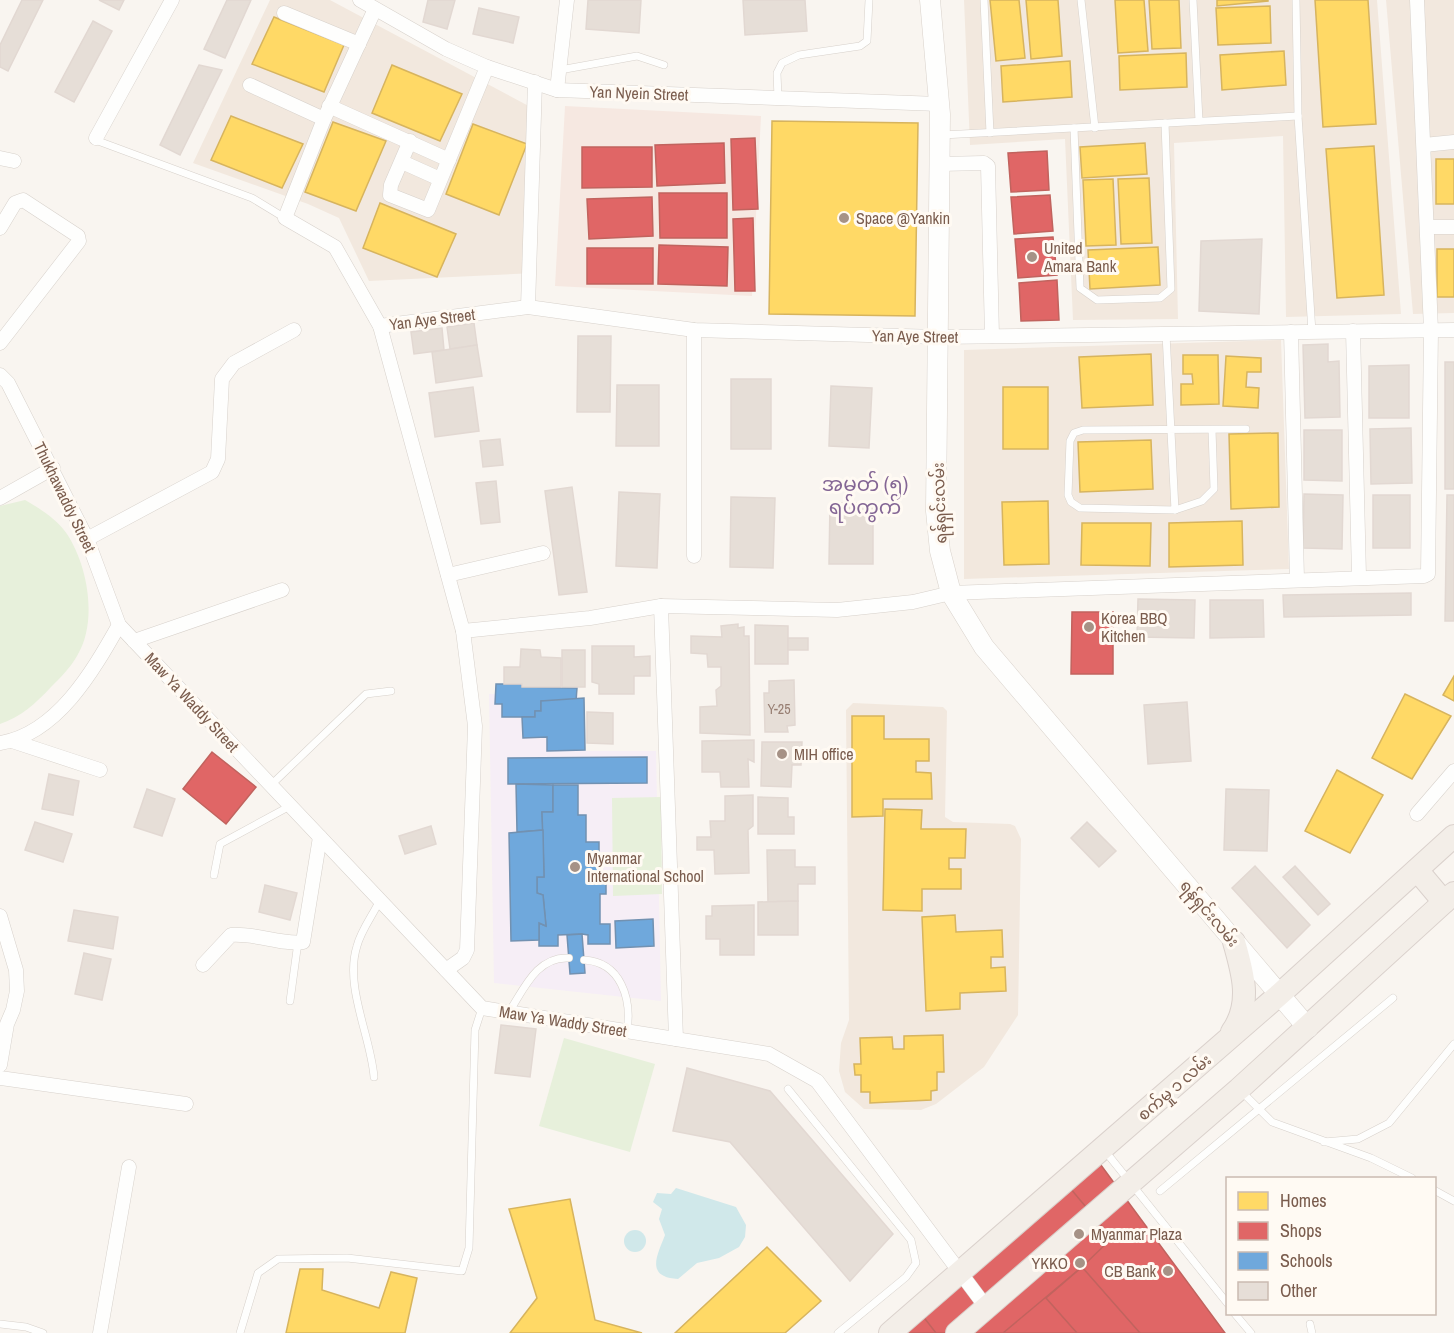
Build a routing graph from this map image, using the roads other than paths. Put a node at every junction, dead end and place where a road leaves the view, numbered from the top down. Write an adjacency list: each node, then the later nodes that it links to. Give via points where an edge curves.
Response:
1 (172, 0): 30 (street)
2 (360, 0): 11 (street, Yan Nyein Street)
3 (566, 0): 16 (street)
4 (869, 0): 20 (lane, via 867,41 860,46 799,55 782,63 777,73)
5 (930, 0): 21 (main road, ရန်ရှင်းလမ်း)
6 (984, 0): 28 (lane)
7 (1081, 0): 27 (lane)
8 (1193, 0): 24 (lane)
9 (1296, 0): 23 (lane)
10 (1417, 0): 33 (street)
11 (375, 9): 13 (street); 15 (street, Yan Nyein Street)
12 (284, 13): 13 (street)
13 (359, 44): 22 (street)
14 (664, 65): 16 (lane, via 637,56)
15 (487, 67): 17 (street, Yan Nyein Street); 34 (street)
16 (560, 70): 19 (street)
17 (535, 82): 19 (street, Yan Nyein Street); 42 (street)
18 (250, 85): 22 (street)
19 (557, 90): 20 (street, Yan Nyein Street)
20 (778, 98): 21 (street, Yan Nyein Street)
21 (939, 104): 29 (main road, ရန်ရှင်းလမ်း)
22 (326, 112): 31 (street); 38 (street)
23 (1298, 116): 24 (lane); 50 (lane)
24 (1199, 122): 25 (lane)
25 (1165, 123): 26 (lane, via 1171,289 1160,298 1097,300 1080,288); 27 (lane)
26 (1074, 128): 27 (lane); 28 (lane)
27 (1095, 128)
28 (990, 133): 29 (lane)
29 (940, 136): 36 (main road, ရန်ရှင်းလမ်း)
30 (96, 138): 38 (lane, via 252,198)
31 (410, 141): 34 (street); 35 (street)
32 (1454, 142): 33 (street)
33 (1424, 145): 39 (street)
34 (448, 160): 37 (street)
35 (402, 162): 37 (street); 37 (street, via 390,195 428,210)
36 (940, 164): 52 (street, via 988,166); 53 (main road, ရန်ရှင်းလမ်း)
37 (440, 179)
38 (285, 218): 43 (street, via 335,246)
39 (1427, 227): 40 (street); 46 (street)
40 (1454, 227)
41 (0, 228): 54 (street, via 15,203 23,200 78,236 79,241)
42 (528, 307): 43 (street, Yan Aye Street); 45 (street, Yan Aye Street)
43 (380, 326): 65 (street)
44 (294, 330): 62 (street, via 234,363 222,379 218,459 212,472)
45 (694, 330): 53 (street, Yan Aye Street); 64 (street)
46 (1431, 330): 47 (street, Yan Aye Street); 48 (street, Yan Aye Street); 66 (street, via 1428,574)
47 (1454, 330)
48 (1353, 331): 50 (street, Yan Aye Street); 66 (street)
49 (1291, 332): 50 (street, Yan Aye Street); 51 (street, Yan Aye Street); 67 (street)
50 (1312, 332)
51 (1166, 334): 52 (street, Yan Aye Street); 58 (lane)
52 (992, 336): 53 (street, Yan Aye Street)
53 (938, 337): 69 (main road, ရန်ရှင်းလမ်း, via 936,511 940,551)
54 (0, 344)
55 (0, 375): 59 (street, Thukhawaddy Street)
56 (1246, 429): 57 (lane)
57 (1212, 430): 58 (lane); 61 (lane, via 1214,489 1202,501)
58 (1170, 431): 61 (lane); 61 (lane, via 1074,433 1070,441 1068,495 1080,508)
59 (53, 468): 60 (street); 62 (street, Thukhawaddy Street)
60 (0, 498)
61 (1175, 510)
62 (87, 539): 71 (street, Thukhawaddy Street)
63 (543, 553): 65 (street)
64 (694, 556)
65 (448, 575): 72 (street)
66 (1359, 576): 67 (street)
67 (1297, 579): 69 (street)
68 (282, 590): 73 (street)
69 (951, 593): 70 (street, via 912,602 837,610); 89 (main road, ရန်ရှင်းလမ်း, via 984,647)
70 (661, 606): 72 (street, via 590,618); 101 (street)
71 (119, 625): 73 (street, Maw Ya Waddy Street); 75 (street, via 68,702 42,724)
72 (463, 631): 93 (street, via 475,726 467,950 463,958)
73 (134, 641): 78 (street, Maw Ya Waddy Street)
74 (391, 692): 78 (lane, via 366,694)
75 (6, 742): 76 (street)
76 (100, 770)
77 (1454, 771): 80 (street)
78 (271, 785): 79 (street, Maw Ya Waddy Street)
79 (290, 806): 82 (street, Maw Ya Waddy Street); 84 (lane, via 220,844)
80 (1417, 814)
81 (1454, 836): 83 (main road, စက်မှု ၁ လမ်း)
82 (320, 837): 86 (street, Maw Ya Waddy Street); 88 (street, via 306,932 303,942)
83 (1417, 870): 85 (main road); 94 (main road, စက်မှု ၁ လမ်း)
84 (214, 875)
85 (1449, 898): 99 (main road)
86 (380, 900): 93 (street, Maw Ya Waddy Street); 105 (lane, via 356,946 355,981)
87 (0, 916): 104 (street, via 16,970 17,991 6,1024)
88 (298, 942): 92 (street, via 252,933 231,935); 96 (lane)
89 (1234, 942): 94 (main road, ရန်ရှင်းလမ်း); 102 (main road, via 1243,972 1244,1001 1237,1024)
90 (569, 958): 98 (lane, via 555,957 535,971)
91 (584, 960): 100 (lane, via 598,961 624,985)
92 (203, 965)
93 (446, 970): 97 (street, Maw Ya Waddy Street)
94 (1280, 994): 99 (main road, ရန်ရှင်းလမ်း); 102 (main road, စက်မှု ၁ လမ်း)
95 (1393, 998): 110 (lane)
96 (290, 1001)
97 (482, 1008): 98 (street, Maw Ya Waddy Street); 127 (lane, via 475,1030 469,1248 462,1271 347,1258 279,1259 258,1273)
98 (509, 1012): 100 (street, Maw Ya Waddy Street)
99 (1308, 1028): 108 (main road)
100 (627, 1031): 101 (street, Maw Ya Waddy Street)
101 (676, 1039): 119 (street, Maw Ya Waddy Street, via 769,1053 817,1081)
102 (1224, 1043): 112 (main road, စက်မှု ၁ လမ်း)
103 (1454, 1044): 111 (lane, via 1389,1123 1358,1139)
104 (0, 1065)
105 (374, 1077)
106 (0, 1078): 109 (street)
107 (788, 1089): 128 (lane, via 911,1240 916,1263 906,1277)
108 (1239, 1089): 110 (lane); 115 (main road)
109 (186, 1104)
110 (1259, 1107): 111 (lane, via 1272,1122); 116 (lane)
111 (1322, 1142): 114 (lane, via 1371,1158)
112 (1104, 1149): 115 (lane); 119 (main road, စက်မှု ၁ လမ်း)
113 (129, 1167): 126 (street)
114 (1408, 1177)
115 (1131, 1182): 120 (lane); 121 (main road)
116 (1160, 1191)
117 (1436, 1191): 118 (lane)
118 (1454, 1201)
119 (959, 1272): 121 (street, Maw Ya Waddy Street); 129 (main road, စက်မှု ၁ လမ်း)
120 (1226, 1303)
121 (987, 1307): 130 (main road)
122 (1236, 1315): 131 (lane)
123 (0, 1324): 125 (lane)
124 (1310, 1324): 132 (lane)
125 (43, 1333)
126 (100, 1333)
127 (240, 1333)
128 (838, 1333)
129 (890, 1333)
130 (957, 1333)
131 (1251, 1333)
132 (1312, 1333)

